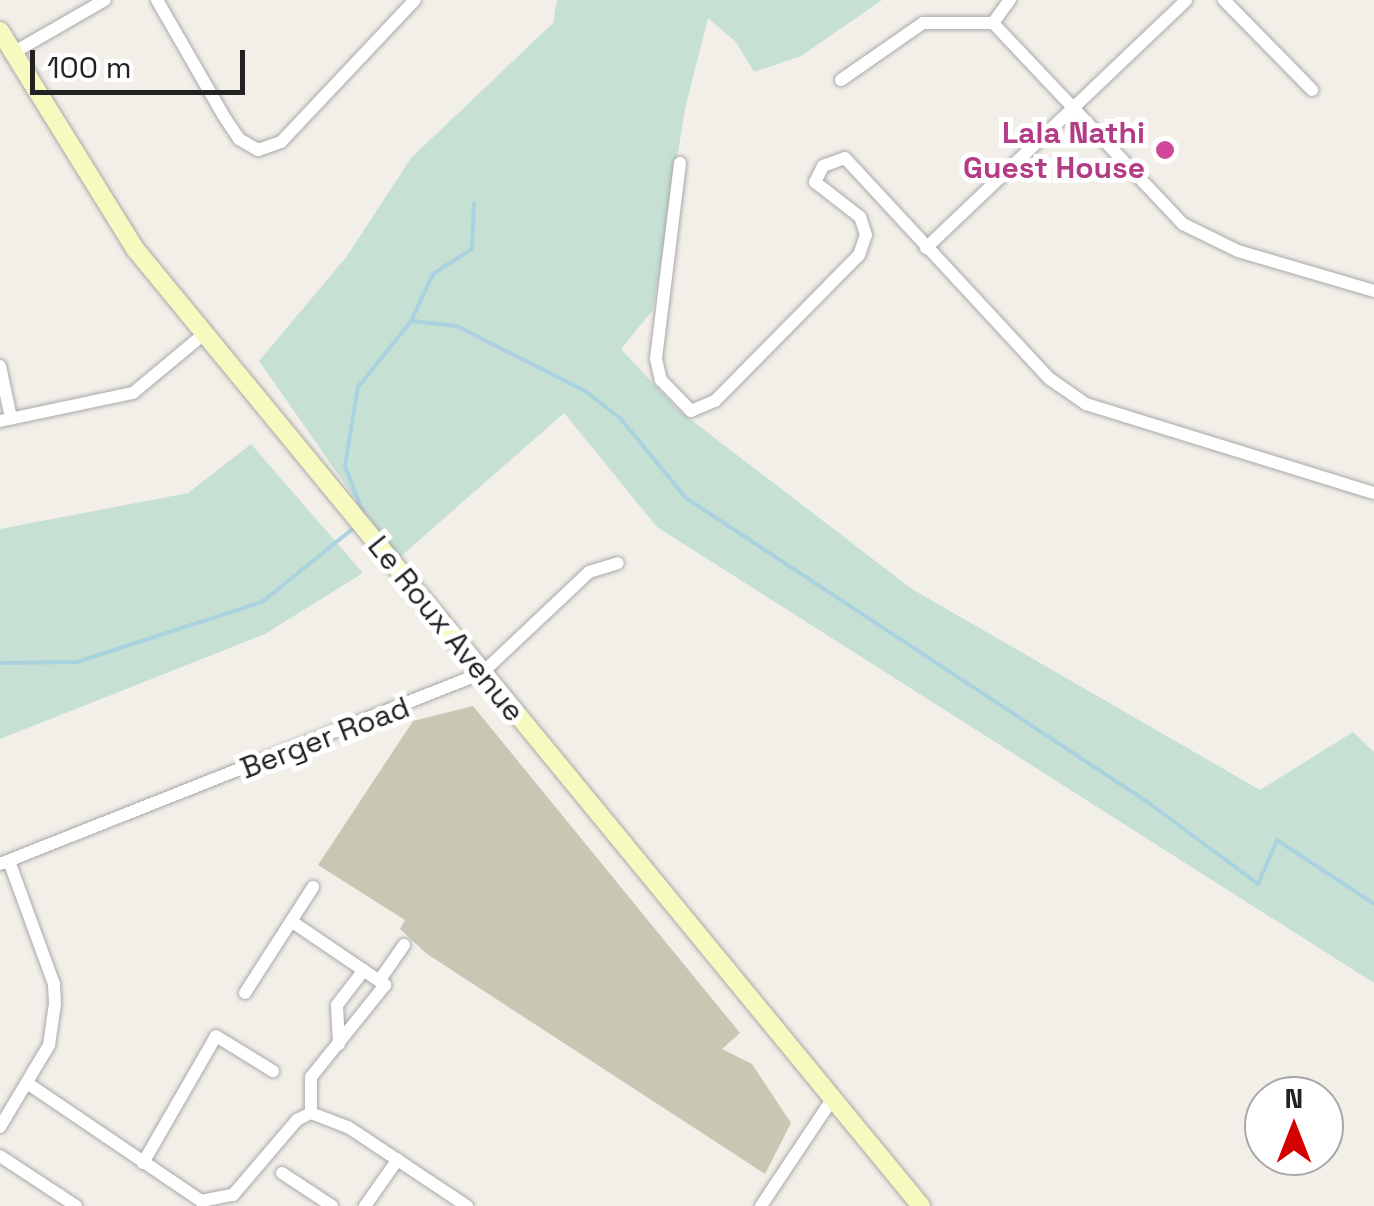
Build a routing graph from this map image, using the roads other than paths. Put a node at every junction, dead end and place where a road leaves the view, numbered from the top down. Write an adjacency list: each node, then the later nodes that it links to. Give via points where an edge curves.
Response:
1 (105, 0): 9 (street)
2 (157, 0): 3 (street, via 239,139 258,150 281,142)
3 (415, 0)
4 (1010, 0): 7 (street)
5 (1186, 0): 12 (street)
6 (1224, 0): 11 (street)
7 (994, 24): 10 (street, via 923,23); 12 (street)
8 (0, 31): 9 (main road, Le Roux Avenue)
9 (11, 54): 16 (main road, Le Roux Avenue, via 136,250)
10 (841, 80)
11 (1312, 90)
12 (1072, 110): 14 (street); 15 (street, via 1183,224 1208,240)
13 (680, 162): 14 (street, via 656,359 667,388 696,413 859,255 866,235 860,217 816,182 823,166 845,158)
14 (926, 248): 19 (street, via 1050,379 1086,404)
15 (1374, 291)
16 (204, 334): 18 (street, via 133,393); 21 (main road, Le Roux Avenue)
17 (0, 366): 18 (street)
18 (5, 420)
19 (1374, 492)
20 (618, 563): 21 (street, Berger Road, via 589,572)
21 (482, 673): 22 (street, Berger Road); 32 (main road, Le Roux Avenue)
22 (4, 862): 31 (street, via 54,984 50,1045)
23 (313, 887): 24 (street)
24 (291, 922): 26 (street); 28 (street)
25 (404, 945): 27 (street)
26 (364, 970): 27 (street); 29 (street, via 337,1005)
27 (382, 983): 29 (street)
28 (245, 994)
29 (339, 1044): 33 (street, via 311,1077)
30 (272, 1071): 37 (street, via 216,1036)
31 (27, 1084): 34 (street); 37 (street)
32 (832, 1098): 43 (street); 44 (main road, Le Roux Avenue)
33 (310, 1113): 36 (street, via 328,1115); 37 (street, via 222,1201 193,1198)
34 (0, 1126)
35 (0, 1156): 39 (street)
36 (398, 1159): 41 (street); 42 (street)
37 (143, 1164)
38 (282, 1172): 40 (street)
39 (76, 1206)
40 (332, 1206)
41 (365, 1206)
42 (467, 1206)
43 (761, 1206)
44 (921, 1206)

